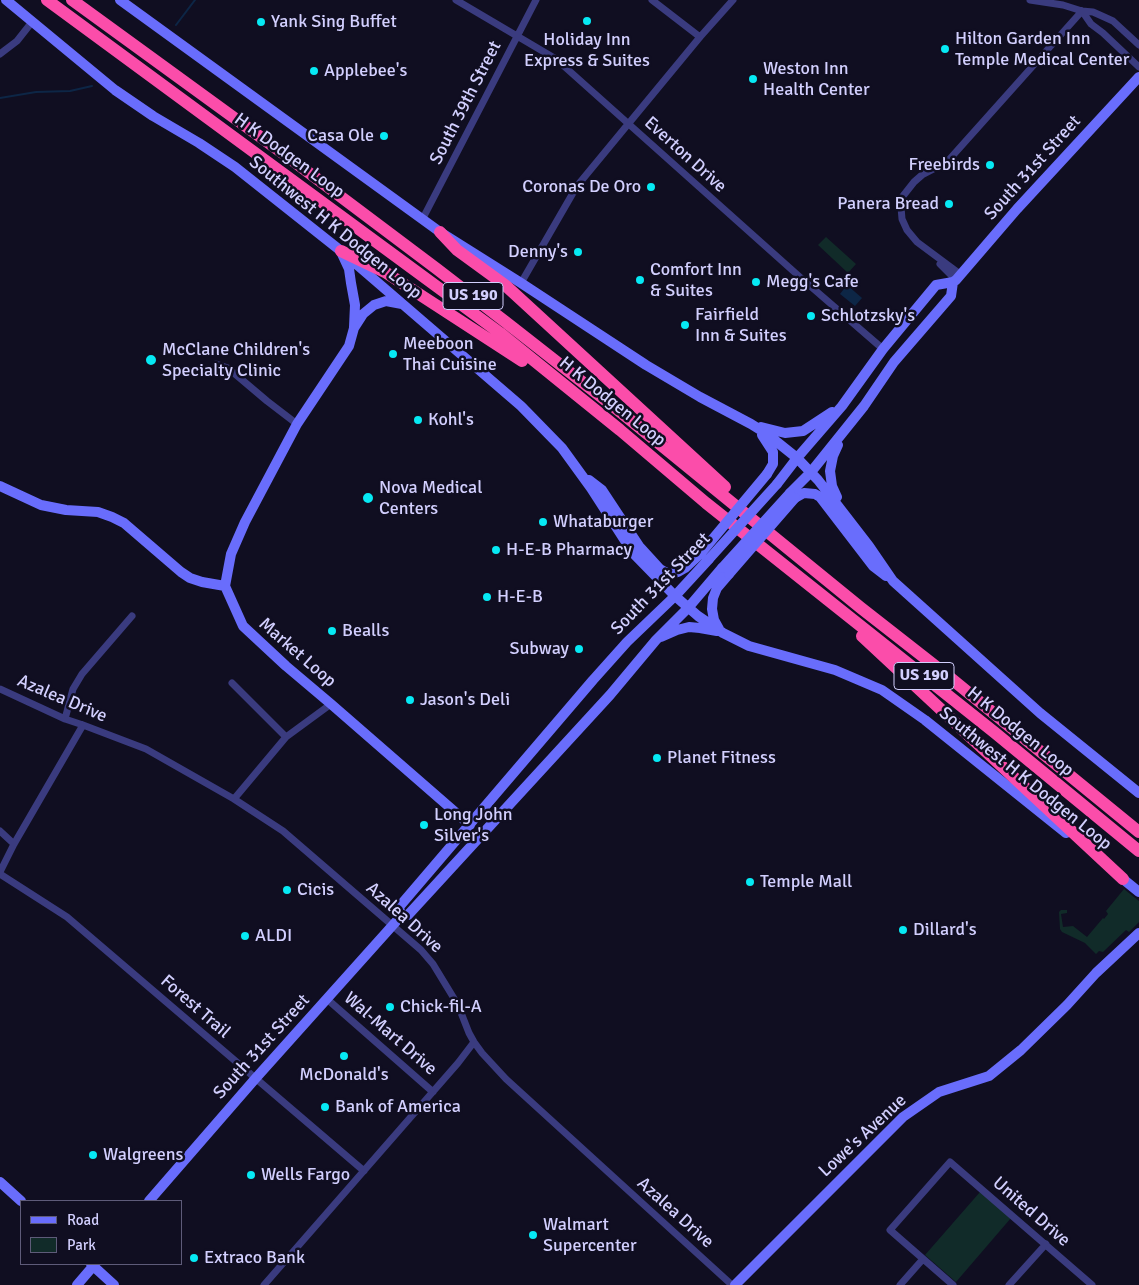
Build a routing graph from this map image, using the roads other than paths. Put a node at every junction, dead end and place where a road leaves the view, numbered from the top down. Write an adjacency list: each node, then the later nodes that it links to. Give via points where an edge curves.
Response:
1 (6, 0): 12 (main road, Southwest H K Dodgen Loop)
2 (47, 0): 33 (highway, H K Dodgen Loop / US 190, via 500,334)
3 (72, 0): 47 (highway, H K Dodgen Loop / US 190, via 438,269 618,410)
4 (456, 0): 13 (street, Everton Drive)
5 (536, 0): 13 (street, South 39th Street)
6 (652, 0): 14 (street)
7 (734, 0): 14 (street)
8 (1030, 0): 10 (street)
9 (124, 1): 20 (main road)
10 (1065, 2): 11 (street)
11 (1082, 12): 15 (street, via 1093,12 1113,21); 17 (street); 23 (street, via 947,162 922,175 903,196 902,219 907,230)
12 (32, 22): 16 (street, via 17,41); 22 (main road, Southwest H K Dodgen Loop, via 115,90 235,167)
13 (518, 36): 19 (street, Everton Drive, via 556,59); 20 (street, South 39th Street)
14 (700, 37): 19 (street)
15 (1139, 45)
16 (0, 54)
17 (1139, 67)
18 (1139, 77): 23 (main road, South 31st Street)
19 (628, 124): 24 (street, via 577,186); 27 (street, Everton Drive)
20 (422, 220): 21 (main road)
21 (440, 232): 24 (main road); 47 (highway, via 457,250 505,285 735,496 832,577)
22 (341, 251): 25 (main road, Southwest H K Dodgen Loop); 26 (main road, via 349,269 355,305); 33 (highway, via 385,272 488,338)
23 (956, 278): 27 (main road, South 31st Street, via 936,285); 30 (main road, South 31st Street, via 951,296 894,362)
24 (521, 283): 32 (main road, via 646,365)
25 (404, 304): 26 (main road, via 386,301 374,305 362,314); 36 (main road, Southwest H K Dodgen Loop, via 521,406 562,448)
26 (354, 328): 31 (main road, via 349,346)
27 (883, 349): 29 (main road, South 31st Street)
28 (216, 364): 31 (street, via 228,368)
29 (842, 406): 32 (main road, via 803,431 785,433); 34 (main road, South 31st Street)
30 (864, 406): 35 (main road, South 31st Street); 40 (main road, via 839,442 830,471 832,486)
31 (297, 424): 44 (main road, via 234,546)
32 (755, 426): 34 (main road); 41 (main road, bridge, via 773,452 773,464)
33 (620, 430): 39 (highway, H K Dodgen Loop / US 190)
34 (797, 458): 35 (main road); 41 (main road, South 31st Street, bridge, via 777,484)
35 (811, 472): 38 (main road, South 31st Street); 40 (main road)
36 (580, 473): 41 (main road, via 602,490 639,546 665,572 678,572); 45 (main road, Southwest H K Dodgen Loop, via 632,553)
37 (0, 486): 44 (main road, via 41,505 98,512 112,517 124,523 190,578)
38 (792, 496): 42 (main road, South 31st Street, bridge); 43 (main road, via 810,493 820,497 873,566)
39 (706, 503): 65 (highway, H K Dodgen Loop / US 190); 67 (highway, via 760,554 868,641)
40 (848, 518): 43 (main road)
41 (705, 556): 45 (main road, South 31st Street)
42 (725, 571): 46 (main road, South 31st Street); 49 (main road, via 713,598 712,609 714,620)
43 (893, 581): 58 (main road, via 1040,713)
44 (225, 586): 53 (main road, Market Loop, via 243,626)
45 (675, 596): 46 (main road, Southwest H K Dodgen Loop); 61 (main road, South 31st Street, via 627,642)
46 (688, 608): 49 (main road, Southwest H K Dodgen Loop); 50 (main road, South 31st Street)
47 (861, 608): 57 (highway, H K Dodgen Loop / US 190)
48 (132, 616): 54 (street, via 82,674 73,689)
49 (722, 631): 50 (main road, via 689,627); 67 (main road, Southwest H K Dodgen Loop, via 749,646 835,670 882,690 925,720)
50 (656, 640): 69 (main road, South 31st Street, via 408,915)
51 (232, 683): 56 (street)
52 (0, 689): 54 (street, Azalea Drive)
53 (331, 704): 56 (street); 61 (main road, Market Loop)
54 (65, 719): 55 (street, Azalea Drive)
55 (83, 724): 59 (street, Azalea Drive, via 146,750); 64 (street)
56 (286, 737): 59 (street)
57 (1047, 757): 60 (highway); 63 (highway, H K Dodgen Loop / US 190)
58 (1139, 794)
59 (234, 799): 70 (street, Azalea Drive, via 284,832)
60 (1139, 823)
61 (470, 825): 69 (main road, South 31st Street, via 399,907)
62 (0, 832): 64 (street)
63 (1139, 832)
64 (14, 844): 66 (street)
65 (1139, 852)
66 (0, 873): 74 (street, Forest Trail, via 67,917)
67 (1123, 879): 68 (main road, Southwest H K Dodgen Loop)
68 (1139, 892)
69 (401, 916): 70 (main road, South 31st Street)
70 (392, 925): 72 (main road, South 31st Street); 73 (street, Azalea Drive, via 433,964 458,1005)
71 (1139, 933): 87 (main road, Lowe's Avenue, via 1021,1050 989,1076 939,1092 903,1116)
72 (327, 999): 74 (main road, South 31st Street); 75 (street, Wal-Mart Drive)
73 (474, 1042): 75 (street); 87 (street, Azalea Drive, via 506,1080)
74 (256, 1078): 76 (street, Forest Trail); 79 (main road, South 31st Street)
75 (433, 1092): 76 (street)
76 (364, 1171): 86 (street)
77 (0, 1182): 78 (main road)
78 (20, 1200)
79 (150, 1200)
80 (1046, 1244): 81 (street, United Drive, via 950,1162 890,1230); 90 (street); 91 (street, United Drive)
81 (923, 1259): 88 (street); 89 (street)
82 (92, 1265): 84 (main road)
83 (94, 1265): 85 (main road)
84 (77, 1285)
85 (114, 1285)
86 (264, 1285)
87 (733, 1285)
88 (900, 1285)
89 (953, 1285)
90 (1009, 1285)
91 (1092, 1285)

